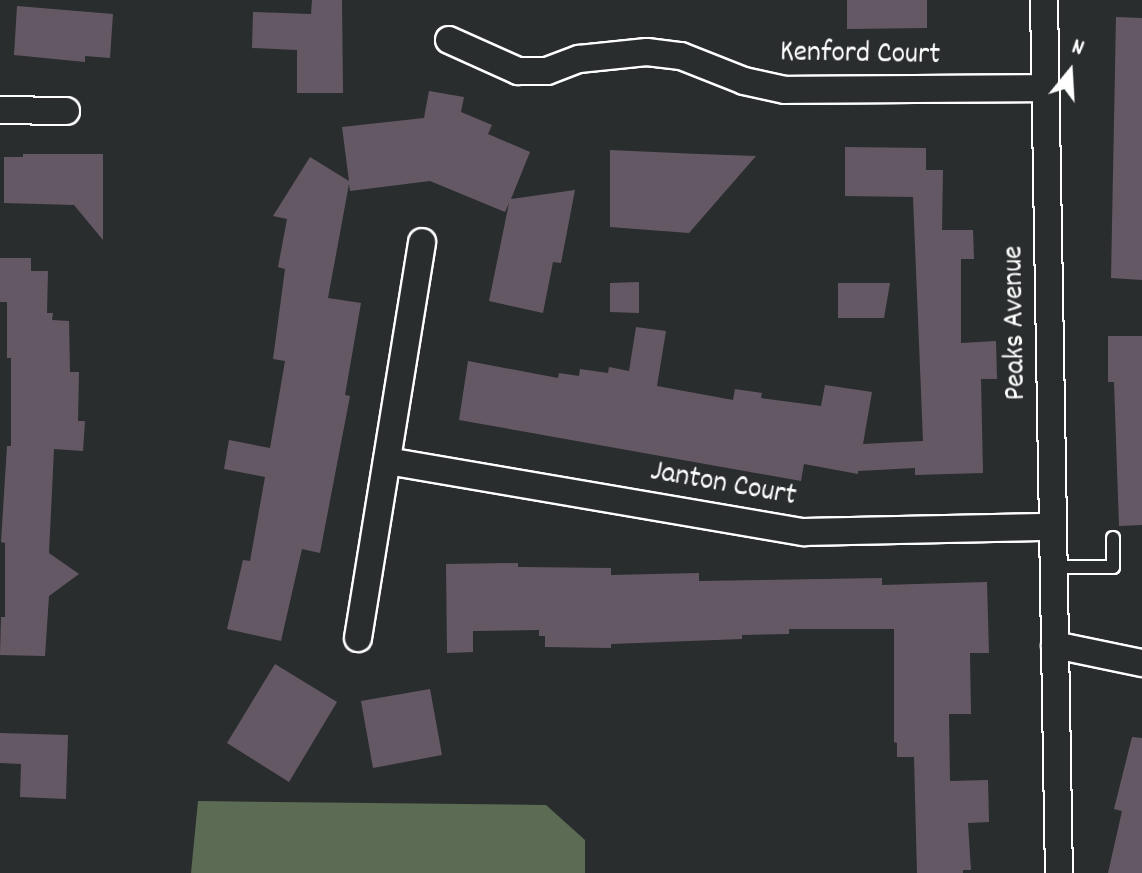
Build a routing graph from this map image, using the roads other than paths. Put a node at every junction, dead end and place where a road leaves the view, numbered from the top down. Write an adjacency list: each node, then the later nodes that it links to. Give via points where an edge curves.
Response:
1 (1044, 0): 3 (street, Peaks Avenue)
2 (449, 40): 3 (street, Kenford Court, via 518,71 547,71 579,59 647,52 681,56 785,90)
3 (1045, 88): 8 (street, Peaks Avenue)
4 (0, 110): 5 (street)
5 (66, 111)
6 (422, 242): 7 (street)
7 (387, 461): 8 (street, Janton Court, via 804,532); 11 (street)
8 (1052, 527): 10 (street, Peaks Avenue)
9 (1113, 538): 10 (lane, via 1113,567)
10 (1053, 567): 12 (street, Peaks Avenue)
11 (358, 638)
12 (1055, 645): 13 (street); 14 (street, Peaks Avenue)
13 (1142, 663)
14 (1059, 873)

